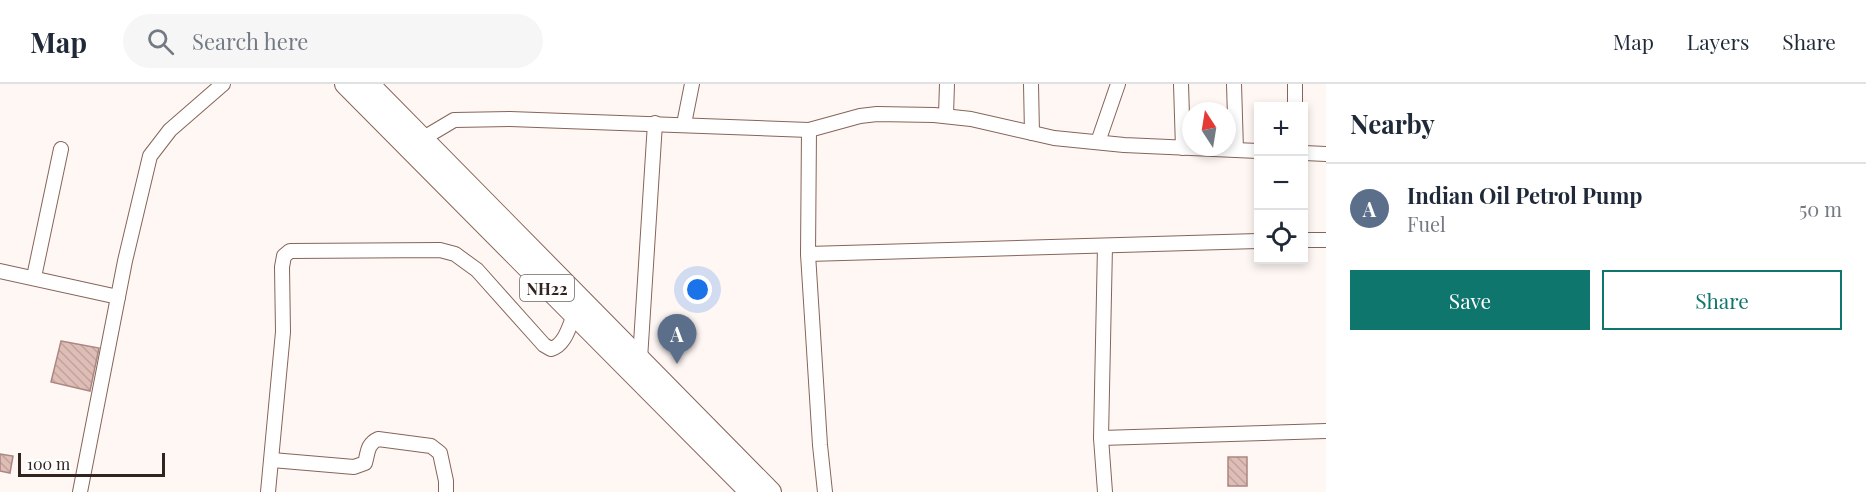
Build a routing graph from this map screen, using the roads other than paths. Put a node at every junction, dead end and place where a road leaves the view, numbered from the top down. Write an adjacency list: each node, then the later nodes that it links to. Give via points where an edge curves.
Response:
1 (223, 84): 34 (street, via 170,130 150,156)
2 (345, 84): 35 (highway, NH22)
3 (369, 84): 19 (highway, NH22)
4 (692, 84): 16 (street)
5 (947, 84): 13 (street)
6 (1031, 84): 18 (street)
7 (1118, 84): 20 (street)
8 (1181, 84): 14 (street)
9 (1234, 84): 11 (street)
10 (1294, 84): 12 (street)
11 (1235, 102)
12 (1295, 102)
13 (946, 115): 17 (street, via 877,114); 18 (street)
14 (1182, 116)
15 (655, 123): 16 (street); 19 (street, via 454,120); 36 (street)
16 (684, 124): 17 (street)
17 (809, 130): 31 (street)
18 (1032, 133): 20 (street)
19 (422, 139): 36 (highway, NH22)
20 (1098, 142): 21 (street)
21 (1182, 148)
22 (61, 149): 33 (street)
23 (1236, 150): 24 (street)
24 (1254, 151)
25 (1308, 153): 26 (street)
26 (1326, 154)
27 (1308, 240): 28 (street)
28 (1326, 240)
29 (1254, 242): 30 (street)
30 (1105, 246): 31 (street); 38 (street)
31 (808, 254): 45 (street)
32 (0, 271): 33 (street)
33 (34, 278): 34 (street)
34 (118, 297): 40 (street)
35 (574, 315): 39 (street, via 563,341 551,349 477,270 455,254 440,250 290,252 284,256 282,267 283,332); 43 (highway, NH22)
36 (640, 360): 44 (highway, NH22)
37 (1326, 431): 38 (street)
38 (1101, 438): 46 (street)
39 (272, 460): 41 (street); 42 (street, via 354,467 365,463 368,447 378,440 430,446 440,453)
40 (80, 492)
41 (268, 492)
42 (446, 492)
43 (750, 492)
44 (771, 492)
45 (825, 492)
46 (1105, 492)

